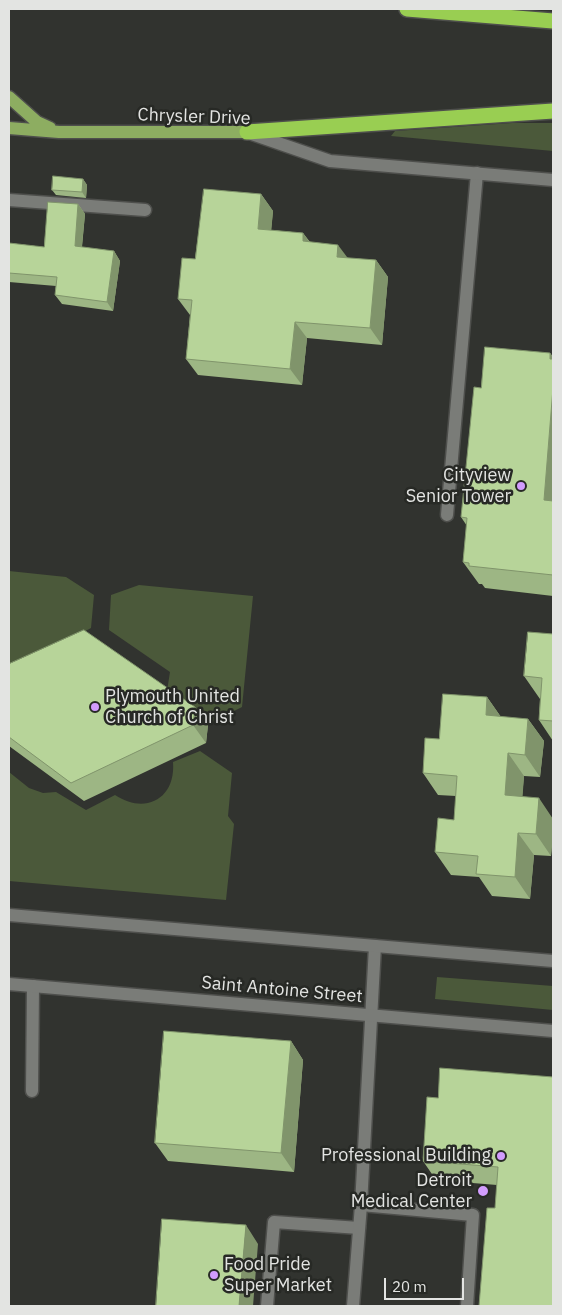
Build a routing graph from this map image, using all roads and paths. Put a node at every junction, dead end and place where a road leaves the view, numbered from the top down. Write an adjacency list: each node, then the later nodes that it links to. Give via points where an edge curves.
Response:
1 (407, 9): 2 (highway)
2 (553, 21)
3 (9, 97): 6 (main road, via 37,122)
4 (553, 111): 7 (highway)
5 (9, 128): 6 (main road, Chrysler Drive)
6 (59, 132): 7 (main road, Chrysler Drive)
7 (246, 132): 8 (street, Chrysler Drive, via 330,161)
8 (477, 173): 9 (street, Chrysler Drive); 12 (street)
9 (553, 180)
10 (9, 200): 11 (street)
11 (145, 210)
12 (447, 516)
13 (9, 915): 14 (street)
14 (375, 946): 15 (street); 18 (street)
15 (553, 962)
16 (9, 984): 17 (street, Saint Antoine Street)
17 (33, 986): 18 (street, Saint Antoine Street); 20 (street)
18 (371, 1016): 19 (street, Saint Antoine Street); 21 (street)
19 (553, 1031)
20 (32, 1091)
21 (361, 1205): 22 (street); 25 (street, via 473,1215)
22 (359, 1228): 23 (street, via 274,1222); 24 (street)
23 (267, 1306)
24 (353, 1306)
25 (467, 1306)

